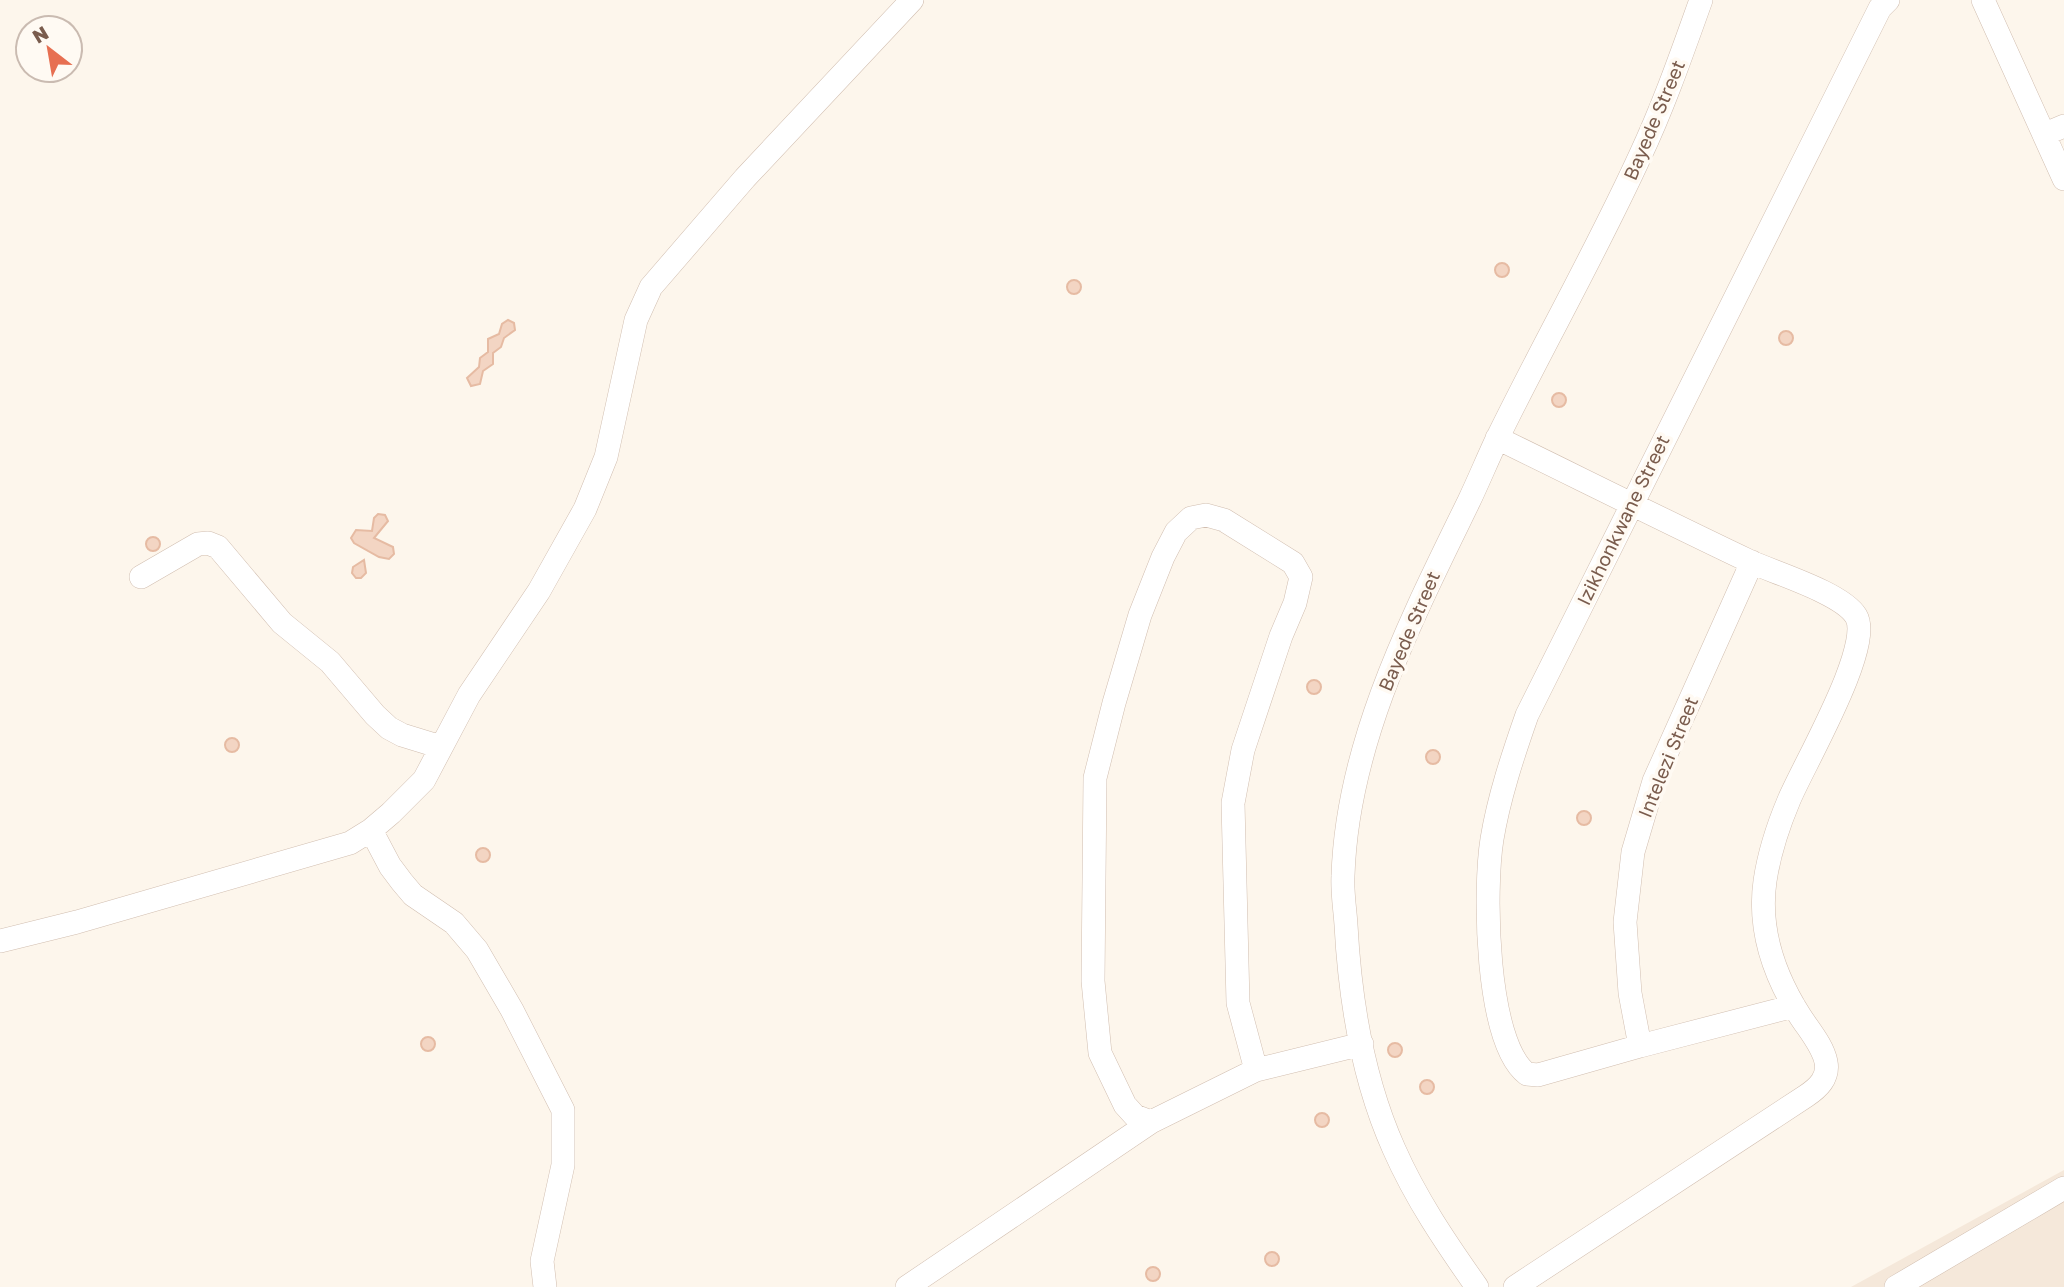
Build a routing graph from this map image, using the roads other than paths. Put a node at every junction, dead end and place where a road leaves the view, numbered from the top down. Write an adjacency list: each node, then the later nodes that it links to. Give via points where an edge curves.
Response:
1 (912, 0): 11 (street, via 659,274 636,320 606,457 585,509 539,592 469,695)
2 (1702, 0): 7 (street, Bayede Street, via 1636,166)
3 (1888, 0): 8 (street, Izikhonkwane Street, via 1868,31)
4 (1983, 0): 5 (street)
5 (2054, 130): 6 (street)
6 (2064, 178)
7 (1497, 438): 8 (street); 15 (street, Bayede Street, via 1392,667 1358,775 1343,877 1348,962)
8 (1632, 503): 9 (street); 16 (street, Izikhonkwane Street, via 1527,715 1492,839 1488,873 1490,957 1503,1028 1523,1071 1538,1075)
9 (1752, 562): 14 (street, via 1832,596 1852,611 1860,624 1856,654 1788,802 1767,868 1765,934); 16 (street, Intelezi Street, via 1654,781 1633,852 1625,922 1630,993)
10 (141, 577): 11 (street, via 198,544 218,547 282,622 330,662 375,715 402,735)
11 (440, 747): 12 (street, via 424,780)
12 (371, 830): 13 (street, via 350,843 309,856); 20 (street, via 401,882 454,923 477,950 563,1110 563,1165 542,1261)
13 (0, 941)
14 (1794, 1006): 16 (street); 23 (street, via 1826,1061 1821,1083)
15 (1362, 1044): 17 (street); 22 (street, Bayede Street, via 1380,1116 1395,1152 1421,1203)
16 (1640, 1046)
17 (1256, 1070): 18 (street); 18 (street, via 1238,1003 1233,803 1243,750 1301,577 1293,563 1224,520 1197,515 1176,532 1158,568 1095,778 1093,981 1100,1053 1125,1105)
18 (1150, 1122): 21 (street)
19 (2064, 1188): 24 (street)
20 (545, 1287)
21 (907, 1287)
22 (1477, 1287)
23 (1515, 1287)
24 (1896, 1287)

